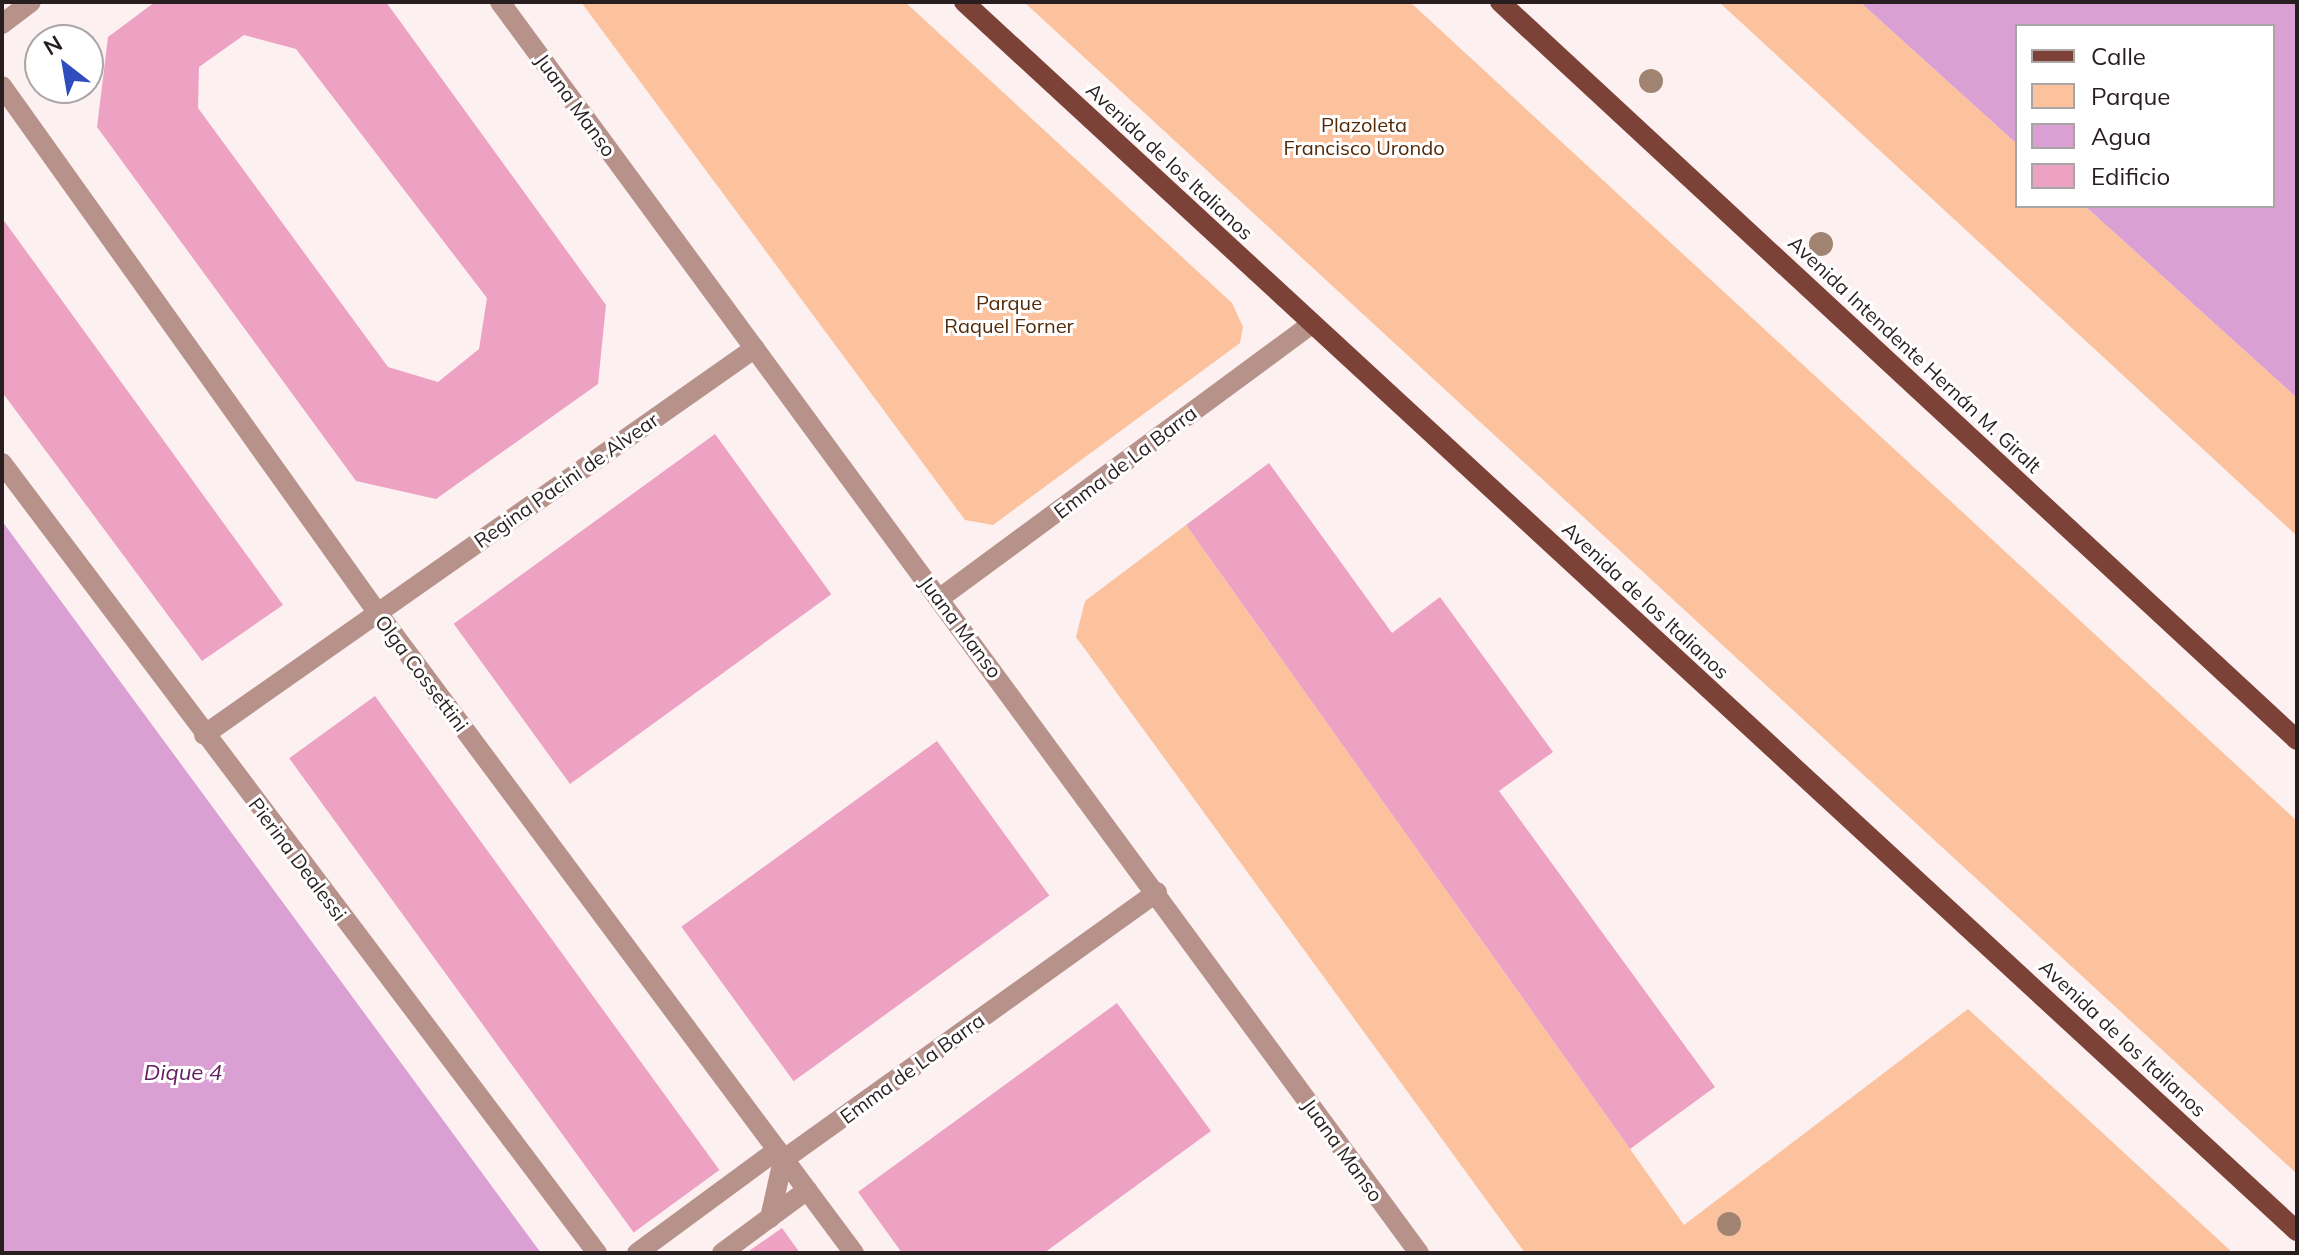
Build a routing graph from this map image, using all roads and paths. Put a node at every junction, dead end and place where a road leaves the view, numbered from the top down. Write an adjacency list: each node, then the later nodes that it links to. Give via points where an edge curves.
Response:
1 (31, 2): 5 (street)
2 (500, 2): 8 (street, Juana Manso)
3 (964, 2): 7 (main road, Avenida de los Italianos)
4 (1500, 2): 13 (main road, Avenida Intendente Hernán M. Giralt)
5 (2, 24)
6 (2, 86): 11 (street, Olga Cossettini)
7 (1310, 325): 10 (street, Emma de La Barra); 18 (main road, Avenida de los Italianos)
8 (755, 348): 10 (street, Juana Manso); 11 (street, Regina Pacini de Alvear)
9 (2, 463): 12 (street, Pierina Dealessi)
10 (940, 598): 14 (street, Juana Manso)
11 (377, 612): 12 (street, Regina Pacini de Alvear); 15 (street, Olga Cossettini)
12 (204, 735): 19 (street, Pierina Dealessi)
13 (2297, 740)
14 (1157, 892): 15 (street, Emma de La Barra); 23 (street, Juana Manso)
15 (780, 1155): 16 (street, Olga Cossettini); 17 (street); 20 (street, Emma de La Barra)
16 (807, 1190): 17 (street); 22 (street, Olga Cossettini)
17 (770, 1218): 21 (street)
18 (2297, 1231)
19 (597, 1253)
20 (637, 1253)
21 (722, 1253)
22 (854, 1253)
23 (1419, 1253)

